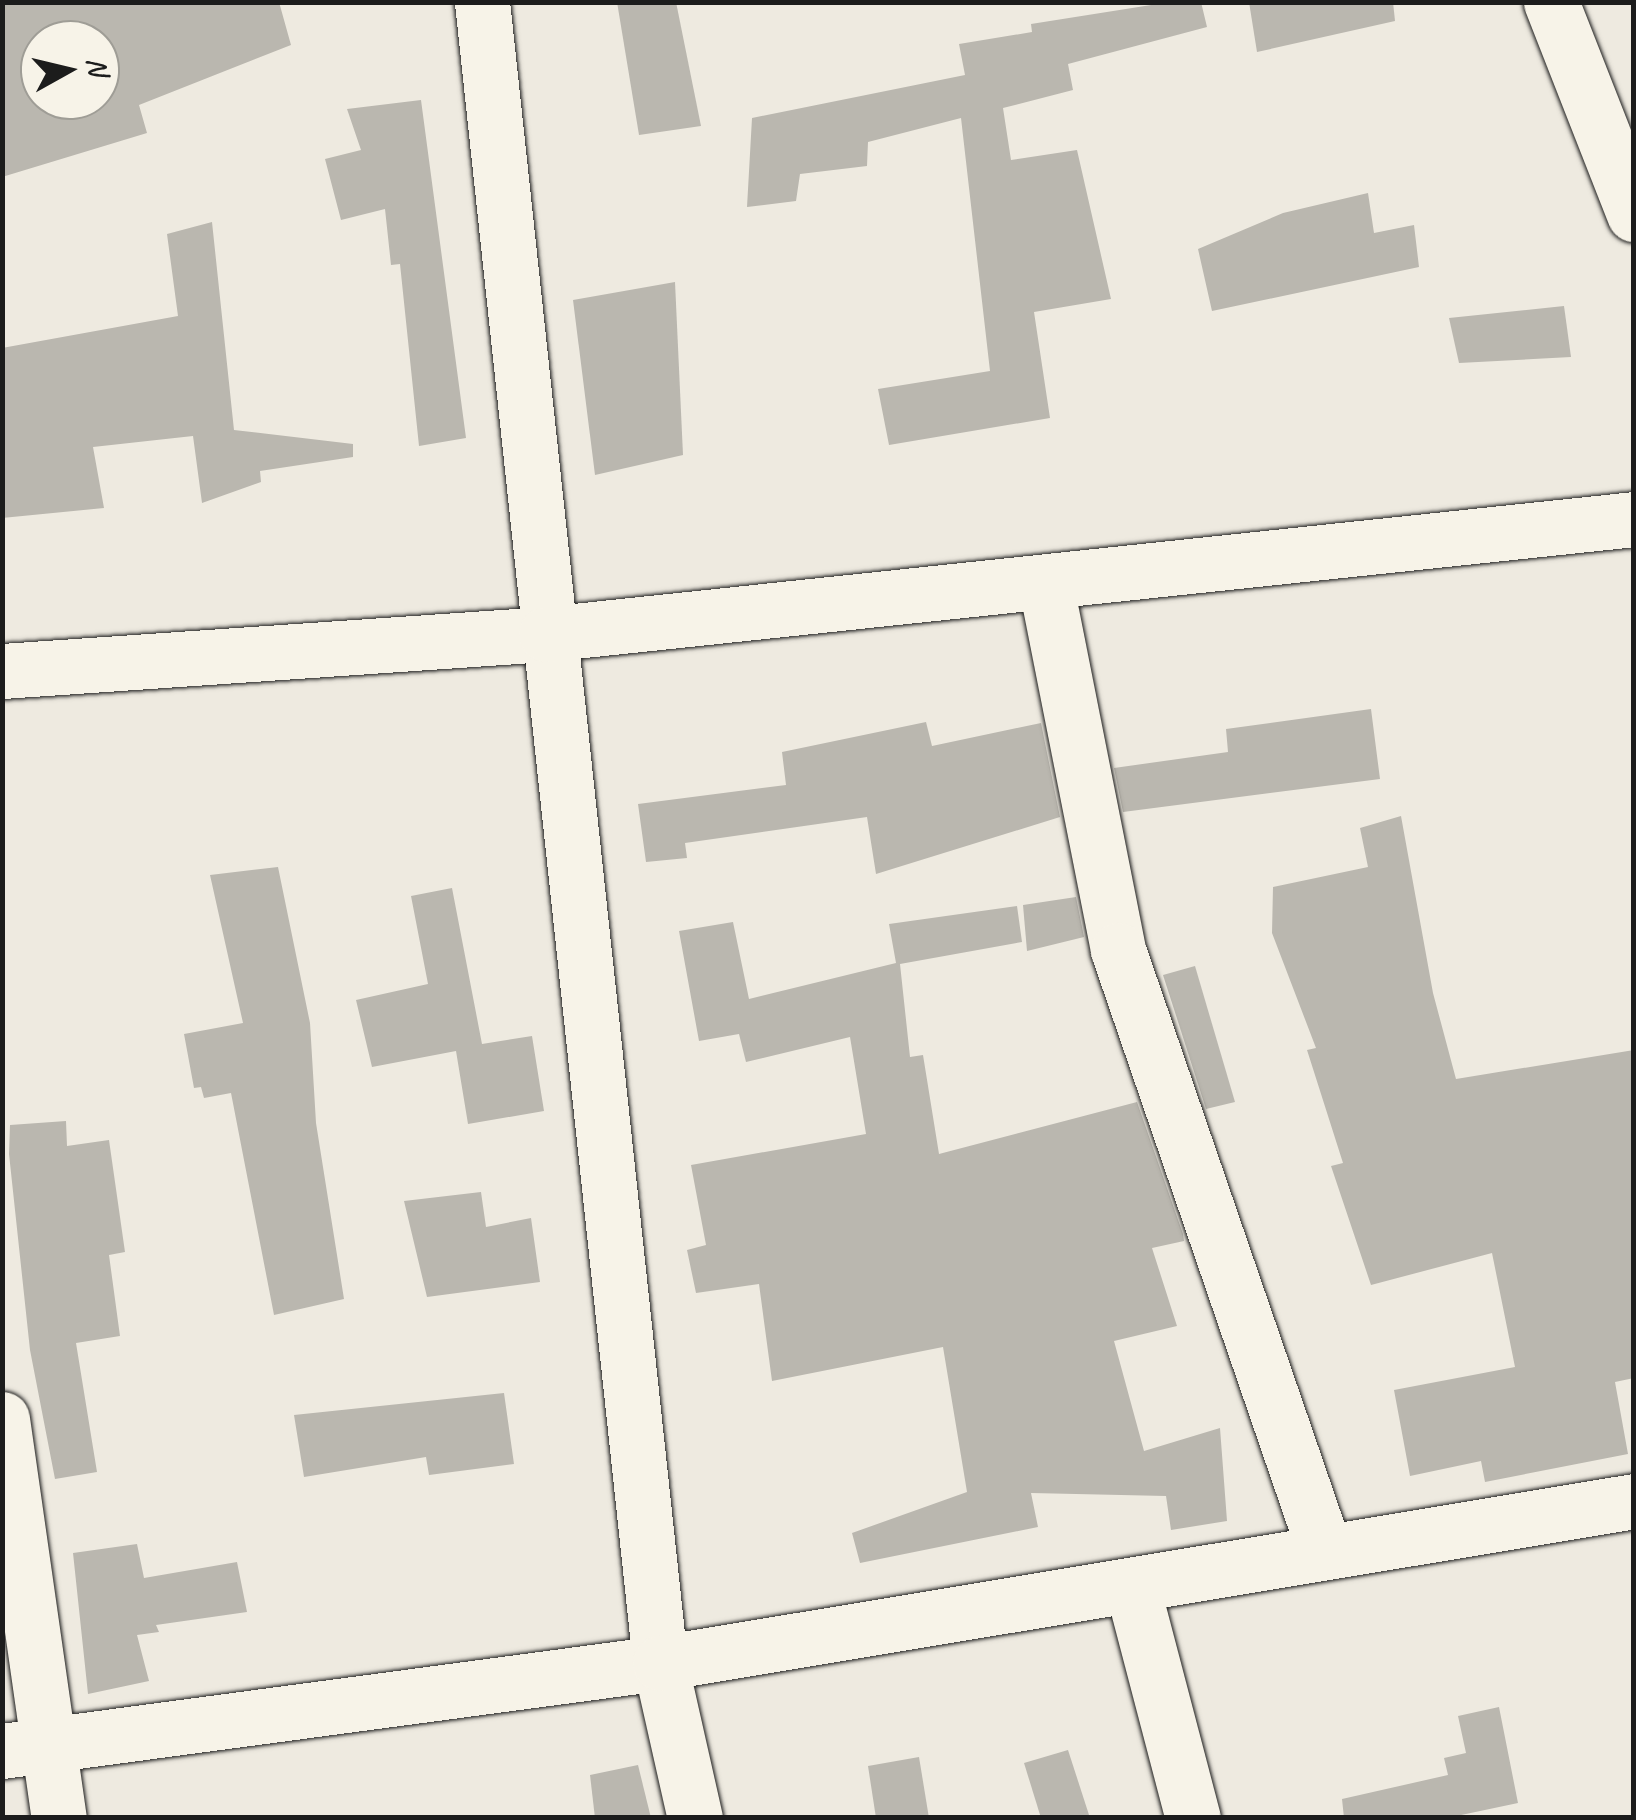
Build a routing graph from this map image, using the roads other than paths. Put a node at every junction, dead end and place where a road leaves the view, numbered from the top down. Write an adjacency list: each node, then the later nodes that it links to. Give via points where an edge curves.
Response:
1 (482, 2): 6 (street)
2 (1551, 2): 3 (street)
3 (1634, 214)
4 (1634, 519): 5 (street)
5 (1046, 586): 6 (street); 10 (street, via 1118,950)
6 (546, 634): 7 (street); 12 (street)
7 (2, 672)
8 (2, 1419): 13 (street)
9 (1634, 1502): 10 (street)
10 (1324, 1549): 11 (street)
11 (1132, 1586): 12 (street); 16 (street)
12 (660, 1663): 13 (street); 15 (street)
13 (24, 1749): 14 (street)
14 (59, 1818)
15 (695, 1818)
16 (1193, 1818)

